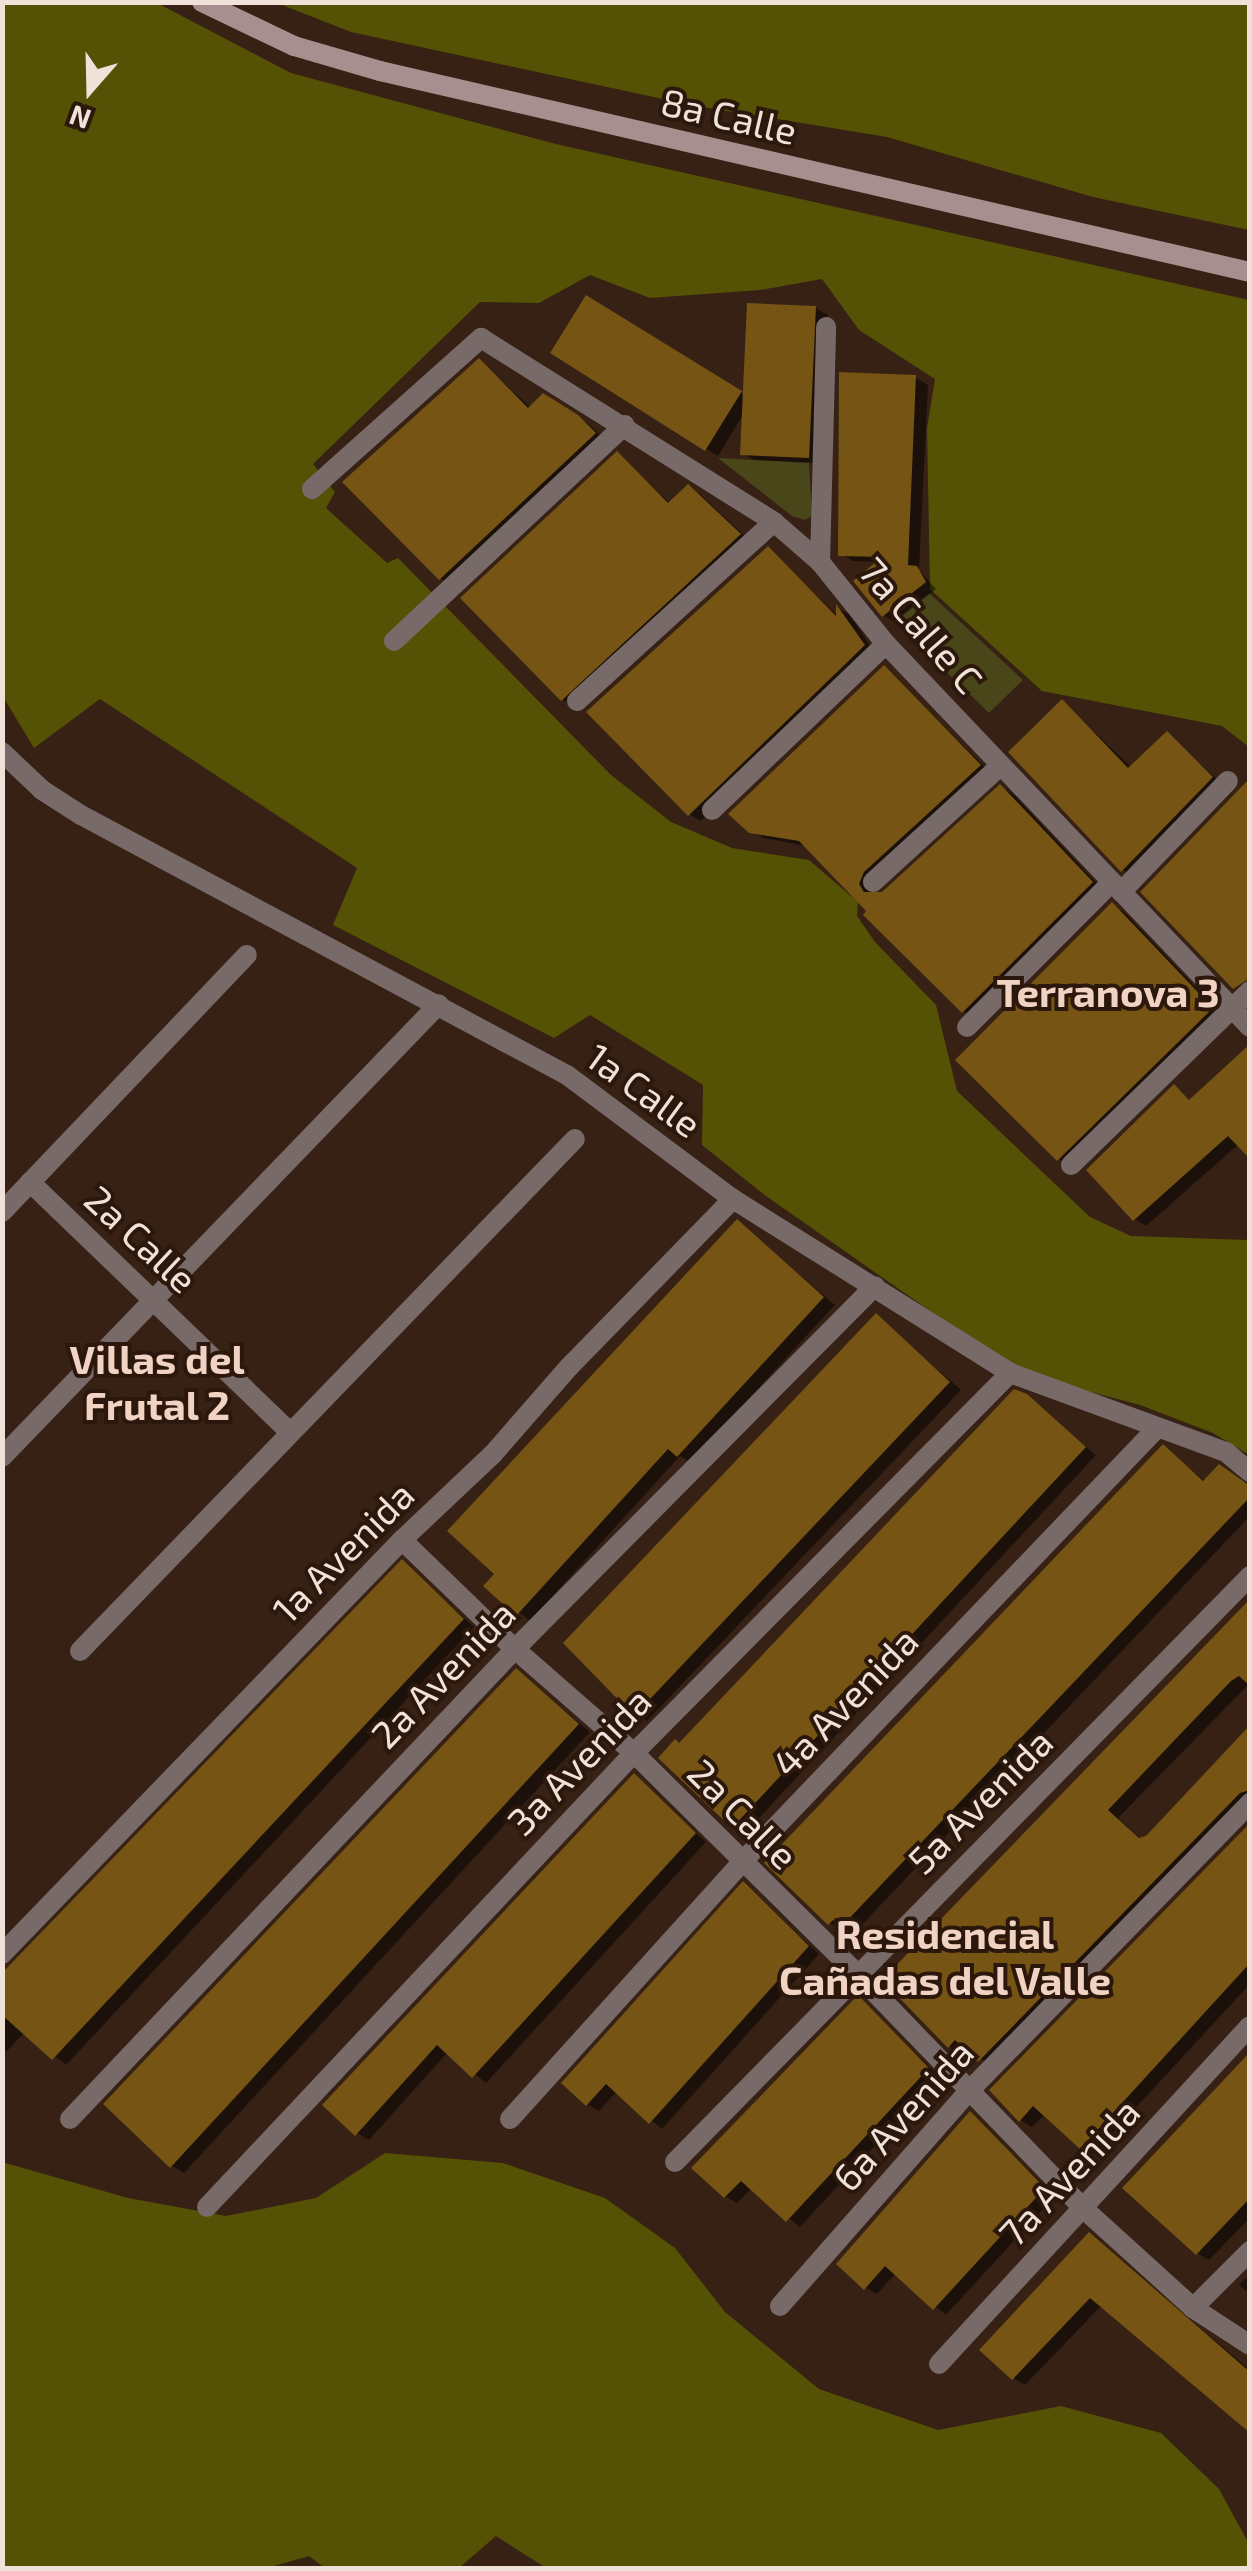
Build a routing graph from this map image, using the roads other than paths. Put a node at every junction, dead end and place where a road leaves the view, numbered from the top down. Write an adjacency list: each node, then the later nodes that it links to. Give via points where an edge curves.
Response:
1 (202, 2): 2 (main road, 8a Calle, via 294,46 366,68)
2 (1250, 272)
3 (826, 327): 7 (street)
4 (625, 424): 5 (street, 7a Calle C, via 482,338); 6 (street, 7a Calle C); 8 (street)
5 (312, 489)
6 (774, 522): 7 (street, 7a Calle C); 10 (street)
7 (820, 562): 9 (street, 7a Calle C)
8 (394, 641)
9 (886, 644): 12 (street, 7a Calle C); 14 (street)
10 (576, 701)
11 (2, 752): 19 (street, 1a Calle, via 81,815)
12 (1000, 766): 15 (street); 16 (street, 7a Calle C)
13 (1228, 781): 16 (street)
14 (712, 810)
15 (872, 882)
16 (1116, 887): 20 (street, 7a Calle C); 21 (street)
17 (247, 955): 25 (street)
18 (1250, 991): 20 (street)
19 (439, 1004): 26 (street, 1a Calle, via 566,1076); 29 (street)
20 (1232, 1008): 22 (street, 7a Calle C); 24 (street)
21 (966, 1026)
22 (1250, 1027)
23 (575, 1139): 32 (street)
24 (1071, 1165)
25 (30, 1182): 27 (street); 29 (street, 2a Calle)
26 (733, 1198): 28 (street, 1a Calle); 35 (street, 1a Avenida)
27 (2, 1212)
28 (874, 1286): 30 (street, 1a Calle); 37 (street, 2a Avenida)
29 (156, 1300): 32 (street, 2a Calle); 33 (street)
30 (1010, 1373): 31 (street, 1a Calle); 39 (street, 3a Avenida)
31 (1156, 1429): 34 (street, 1a Calle, via 1226,1452); 41 (street, 4a Avenida)
32 (289, 1431): 38 (street)
33 (2, 1457)
34 (1250, 1472)
35 (402, 1540): 37 (street, 2a Calle); 42 (street, 1a Avenida)
36 (1250, 1576): 43 (street, 5a Avenida)
37 (514, 1649): 39 (street, 2a Calle); 46 (street, 2a Avenida)
38 (80, 1651)
39 (634, 1753): 41 (street, 2a Calle); 49 (street, 3a Avenida)
40 (1250, 1803): 45 (street, 6a Avenida)
41 (740, 1863): 43 (street, 2a Calle); 47 (street, 4a Avenida)
42 (2, 1954)
43 (857, 1974): 45 (street, 2a Calle); 48 (street, 5a Avenida)
44 (1250, 2026): 50 (street, 7a Avenida)
45 (968, 2092): 50 (street, 2a Calle); 52 (street, 6a Avenida)
46 (70, 2119)
47 (510, 2119)
48 (675, 2162)
49 (208, 2207)
50 (1084, 2209): 53 (street, 2a Calle); 55 (street, 7a Avenida)
51 (1250, 2250): 53 (street)
52 (780, 2306)
53 (1193, 2308): 54 (street, 2a Calle)
54 (1250, 2345)
55 (939, 2364)

